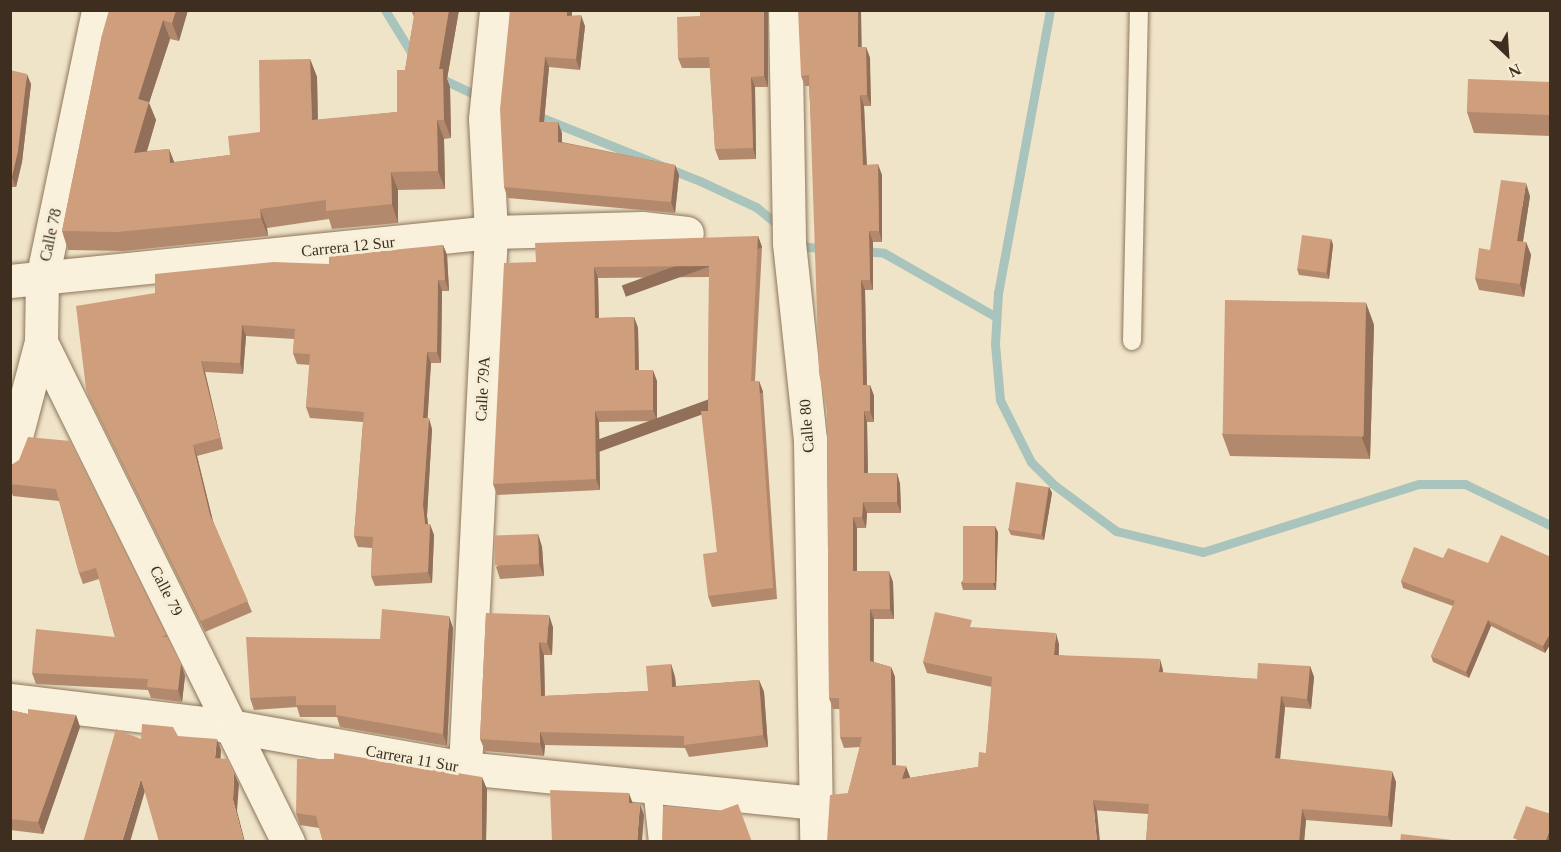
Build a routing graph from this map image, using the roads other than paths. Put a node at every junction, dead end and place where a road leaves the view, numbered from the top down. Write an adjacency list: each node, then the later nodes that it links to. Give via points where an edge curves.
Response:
1 (98, 10): 7 (street, Calle 78)
2 (496, 10): 5 (street, Calle 79A, via 487,103)
3 (785, 10): 15 (street, Calle 80, via 789,231 810,440)
4 (1139, 10): 8 (lane)
5 (491, 232): 6 (street, Carrera 12 Sur, via 642,228); 7 (street, Carrera 12 Sur); 13 (street, Calle 79A)
6 (687, 233)
7 (26, 280): 9 (street, Calle 78)
8 (1132, 341)
9 (41, 342): 10 (street, Calle 78); 12 (street, Calle 79)
10 (10, 459)
11 (10, 700): 12 (street, Carrera 11 Sur)
12 (235, 727): 13 (street, Carrera 11 Sur); 16 (street, Calle 79)
13 (465, 768): 14 (street, Carrera 11 Sur)
14 (652, 788): 15 (street, Carrera 11 Sur); 17 (lane)
15 (815, 803): 18 (street, Calle 80)
16 (288, 842)
17 (658, 842)
18 (816, 842)

